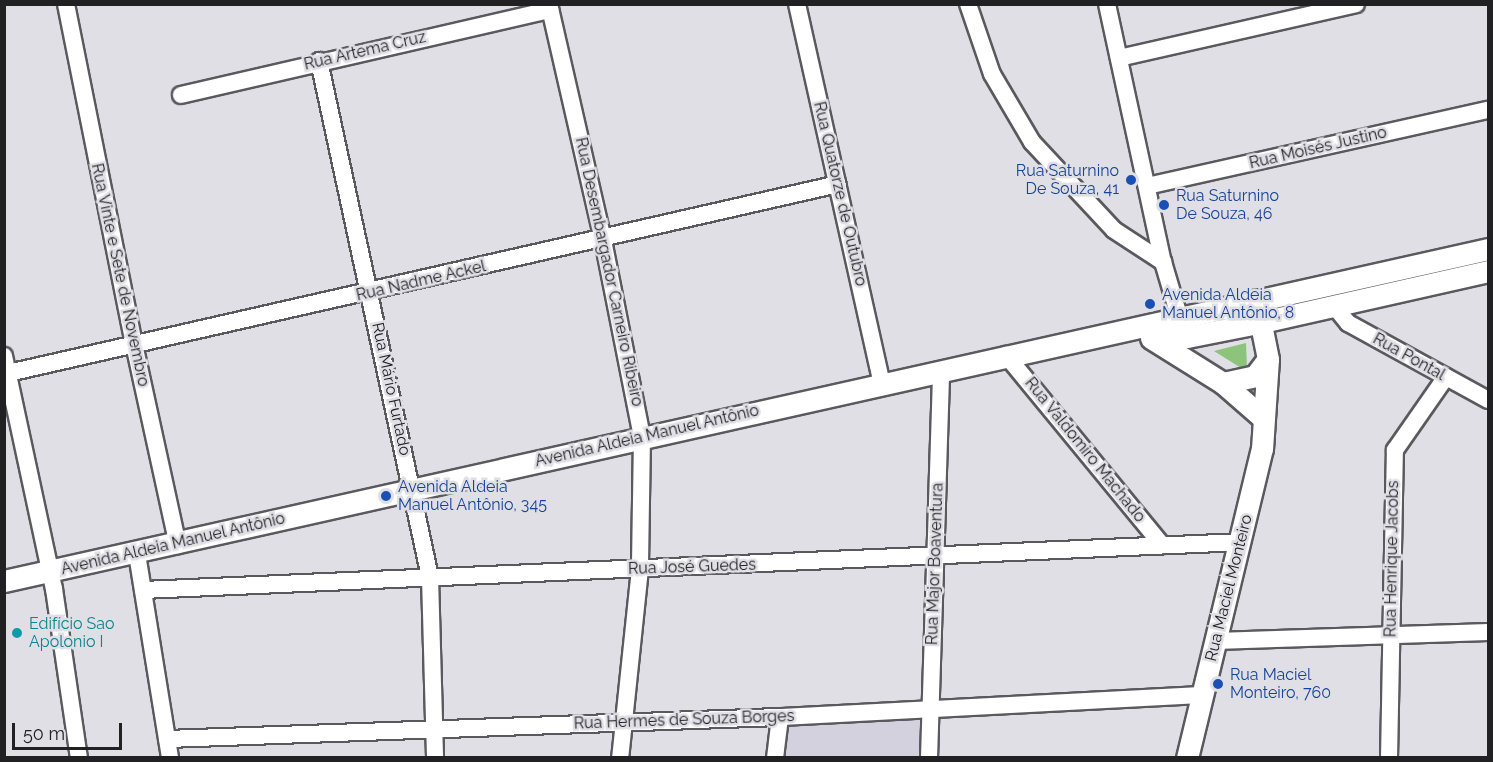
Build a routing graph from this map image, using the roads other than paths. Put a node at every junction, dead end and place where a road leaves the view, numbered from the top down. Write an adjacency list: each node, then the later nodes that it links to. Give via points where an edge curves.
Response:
1 (66, 4): 24 (street, Rua Vinte e Sete de Novembro)
2 (796, 4): 11 (street, Rua Quatorze de Outubro)
3 (968, 4): 15 (street, via 992,74 1032,141 1114,230)
4 (1107, 4): 7 (street)
5 (1356, 4): 7 (street)
6 (550, 7): 8 (street, Rua Artema Cruz); 13 (street, Rua Desembargador Carneiro Ribeiro)
7 (1119, 58): 12 (street)
8 (319, 61): 9 (street, Rua Artema Cruz); 17 (street, Rua Mário Furtado)
9 (181, 95)
10 (1488, 110): 12 (street, Rua Moisés Justino)
11 (837, 184): 13 (street, Rua Nadme Ackel); 32 (street, Rua Quatorze de Outubro)
12 (1147, 186): 15 (street)
13 (603, 240): 17 (street, Rua Nadme Ackel); 35 (street, Rua Desembargador Carneiro Ribeiro)
14 (1488, 249): 18 (street, Avenida Aldeia Manuel Antônio)
15 (1163, 262): 20 (street)
16 (1488, 271): 19 (street, Avenida Aldeia Manuel Antônio)
17 (370, 292): 24 (street, Rua Nadme Ackel); 36 (street, Rua Mário Furtado)
18 (1256, 300): 20 (street, Avenida Aldeia Manuel Antônio); 21 (street, Rua Maciel Monteiro)
19 (1335, 307): 21 (street, Avenida Aldeia Manuel Antônio); 30 (street, Rua Pontal, via 1348,323)
20 (1179, 316): 22 (street, Avenida Aldeia Manuel Antônio); 23 (street)
21 (1262, 322): 23 (street, Avenida Aldeia Manuel Antônio); 27 (street, Rua Maciel Monteiro)
22 (1145, 334): 23 (street, Avenida Aldeia Manuel Antônio); 25 (street, Avenida Aldeia Manuel Antônio); 31 (street)
23 (1187, 337): 31 (street)
24 (134, 344): 29 (street, Rua Nadme Ackel); 38 (street, Rua Vinte e Sete de Novembro)
25 (1006, 355): 28 (street, Avenida Aldeia Manuel Antônio); 39 (street, Rua Valdomiro Machado)
26 (4, 356): 29 (street)
27 (1268, 359): 31 (street, via 1255,376); 34 (street, Rua Maciel Monteiro)
28 (941, 370): 32 (street, Avenida Aldeia Manuel Antônio); 41 (street, Rua Major Boaventura)
29 (6, 374): 43 (street)
30 (1446, 377): 33 (street, Rua Pontal); 48 (street, Rua Henrique Jacobs, via 1395,450)
31 (1218, 379): 34 (street)
32 (882, 383): 35 (street, Avenida Aldeia Manuel Antônio)
33 (1488, 400)
34 (1263, 418): 37 (street, Rua Maciel Monteiro, via 1261,459)
35 (642, 437): 36 (street, Avenida Aldeia Manuel Antônio); 42 (street, Rua Desembargador Carneiro Ribeiro)
36 (412, 489): 38 (street, Avenida Aldeia Manuel Antônio); 44 (street, Rua Mário Furtado)
37 (1241, 542): 39 (street, Rua José Guedes); 49 (street, Rua Maciel Monteiro)
38 (178, 544): 40 (street, Avenida Aldeia Manuel Antônio)
39 (1162, 545): 41 (street, Rua José Guedes)
40 (137, 554): 43 (street, Avenida Aldeia Manuel Antônio); 46 (street)
41 (934, 558): 42 (street, Rua José Guedes); 51 (street, Rua Major Boaventura)
42 (640, 569): 44 (street, Rua José Guedes); 53 (street, Rua Desembargador Carneiro Ribeiro)
43 (51, 571): 45 (street, Avenida Aldeia Manuel Antônio); 56 (street)
44 (430, 577): 46 (street, Rua José Guedes); 54 (street, Rua Mário Furtado)
45 (4, 581)
46 (143, 590): 55 (street)
47 (1488, 632): 48 (street)
48 (1391, 635): 49 (street); 63 (street, Rua Henrique Jacobs)
49 (1216, 640): 50 (street, Rua Maciel Monteiro)
50 (1202, 695): 51 (street, Rua Hermes de Souza Borges); 62 (street, Rua Maciel Monteiro)
51 (930, 710): 52 (street, Rua Hermes de Souza Borges); 61 (street, Rua Major Boaventura)
52 (780, 717): 53 (street, Rua Hermes de Souza Borges); 60 (street)
53 (624, 723): 54 (street, Rua Hermes de Souza Borges); 59 (street, Rua Desembargador Carneiro Ribeiro)
54 (434, 730): 55 (street, Rua Hermes de Souza Borges); 58 (street, Rua Mário Furtado)
55 (167, 739): 57 (street)
56 (80, 758)
57 (170, 758)
58 (435, 758)
59 (620, 758)
60 (775, 758)
61 (929, 758)
62 (1187, 758)
63 (1389, 758)

